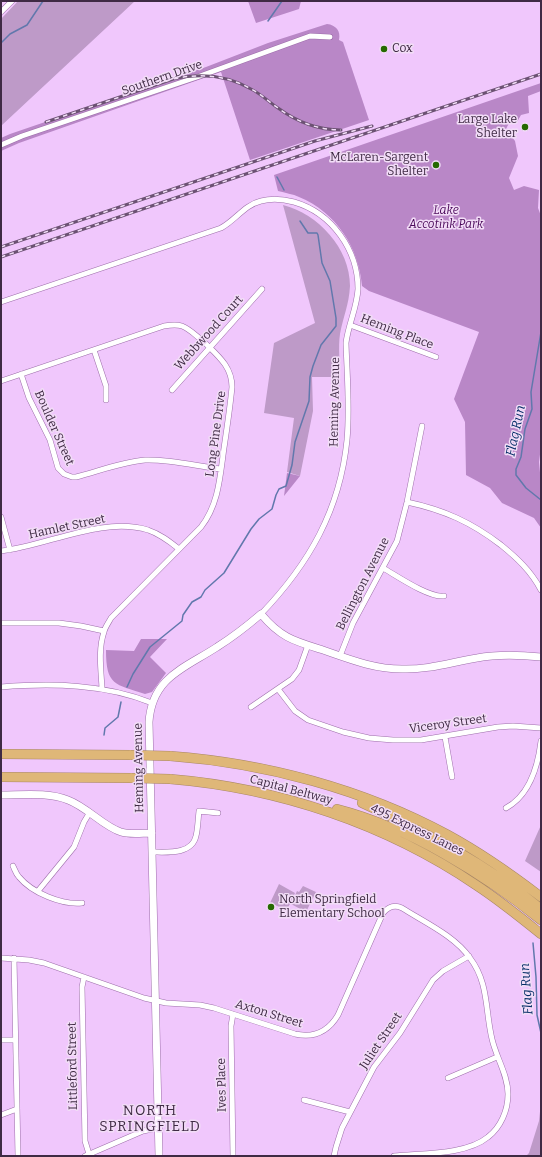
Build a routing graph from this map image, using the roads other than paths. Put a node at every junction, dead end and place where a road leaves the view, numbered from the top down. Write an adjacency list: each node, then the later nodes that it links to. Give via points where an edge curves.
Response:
1 (12, 1): 2 (street)
2 (1, 12)
3 (330, 36): 4 (street, Southern Drive, via 310,36)
4 (1, 145)
5 (262, 289): 8 (street, Webbwood Court)
6 (1, 302): 7 (street, Heming Avenue, via 221,228 254,203 275,199 297,203 319,215 337,231 349,249 356,271 358,290)
7 (350, 325): 10 (street, Heming Place); 25 (street, Heming Avenue, via 346,343 347,439 336,495 306,560)
8 (210, 348): 9 (street, Long Pine Drive, via 188,329 172,325); 13 (street, Webbwood Court); 16 (street, Long Pine Drive, via 225,364 232,382)
9 (94, 350): 11 (street, Long Pine Drive); 14 (street, via 106,386)
10 (436, 357)
11 (21, 374): 12 (street, Long Pine Drive); 16 (street, Boulder Street, via 29,398 50,440 58,468 68,476 76,477 146,460)
12 (1, 381)
13 (172, 390)
14 (106, 400)
15 (422, 426): 17 (street, Bellington Avenue)
16 (221, 469): 19 (street, Long Pine Drive, via 217,495 210,514)
17 (407, 502): 22 (street, Bellington Avenue, via 397,541); 23 (street, via 449,514 481,530 523,564)
18 (1, 517): 20 (street)
19 (179, 549): 20 (street, Hamlet Street, via 153,532 124,527 86,530); 27 (street, Long Pine Drive, via 116,612)
20 (10, 550): 21 (street, Hamlet Street)
21 (1, 551)
22 (383, 568): 24 (street, via 428,593); 29 (street, Bellington Avenue, via 353,623)
23 (541, 590)
24 (444, 596)
25 (261, 614): 28 (street, via 281,634); 34 (street, Heming Avenue, via 226,642 172,674)
26 (1, 623): 27 (street, via 65,624)
27 (104, 631): 32 (street, Long Pine Drive, via 101,653)
28 (308, 645): 29 (street); 33 (street, via 297,674)
29 (340, 656): 30 (street, via 373,666 403,670 495,656)
30 (541, 657)
31 (1, 687): 32 (street, via 32,685)
32 (102, 688): 34 (street)
33 (278, 689): 35 (street); 37 (street, Viceroy Street, via 302,716 343,732 393,740)
34 (152, 703): 48 (street, Heming Avenue, via 149,722)
35 (251, 707)
36 (541, 728): 37 (street, Viceroy Street, via 498,727)
37 (445, 737): 41 (street)
38 (541, 741): 45 (street, via 538,762 532,778 518,800)
39 (1, 754): 42 (highway, Capital Beltway, bridge, via 170,756 239,764)
40 (1, 777): 43 (highway, Capital Beltway, bridge, via 170,779)
41 (452, 777)
42 (297, 778): 52 (highway, Capital Beltway, via 342,791 425,823 484,856); 54 (highway, 495 Express Lanes, via 360,802 451,847 501,878)
43 (267, 794): 55 (highway, 495 Express Lanes, via 355,814 408,836 474,871); 56 (highway, Capital Beltway, via 333,813 406,844 476,885)
44 (1, 795): 46 (street, via 62,798)
45 (506, 808)
46 (90, 812): 48 (street, via 120,832); 51 (street, via 74,847)
47 (218, 813): 49 (street, via 200,811 196,838 187,848 176,852)
48 (152, 833): 49 (street, Heming Avenue)
49 (152, 852): 61 (street, Heming Avenue)
50 (13, 866): 51 (street, via 24,882)
51 (38, 891): 53 (street, via 66,903)
52 (541, 897)
53 (82, 903)
54 (541, 909)
55 (541, 920)
56 (541, 934)
57 (469, 956): 62 (street, Axton Street, via 445,935 402,908 391,906 382,913 338,1015 323,1031 314,1035 300,1035); 65 (street, Axton Street, via 484,984); 69 (street, Juliet Street, via 433,980 400,1033 374,1067)
58 (1, 958): 59 (street, Axton Street)
59 (14, 958): 60 (street, Axton Street, via 44,963); 64 (street)
60 (84, 977): 61 (street, Axton Street); 72 (street, Littleford Street, via 82,987)
61 (156, 1001): 62 (street, Axton Street, via 200,1005); 71 (street, Heming Avenue)
62 (233, 1014): 75 (street, Ives Place)
63 (1, 1040): 64 (street)
64 (15, 1040): 68 (street)
65 (497, 1057): 66 (street); 77 (street, Axton Street, via 506,1083 507,1099 506,1110 490,1135 482,1142 466,1149)
66 (448, 1078)
67 (304, 1100): 69 (street)
68 (17, 1109): 70 (street); 73 (street)
69 (350, 1112): 76 (street, Juliet Street, via 338,1138)
70 (1, 1115)
71 (158, 1128): 72 (street, via 143,1131); 74 (street, Heming Avenue)
72 (87, 1155)
73 (18, 1156)
74 (159, 1156)
75 (233, 1156)
76 (334, 1156)
77 (394, 1156)

